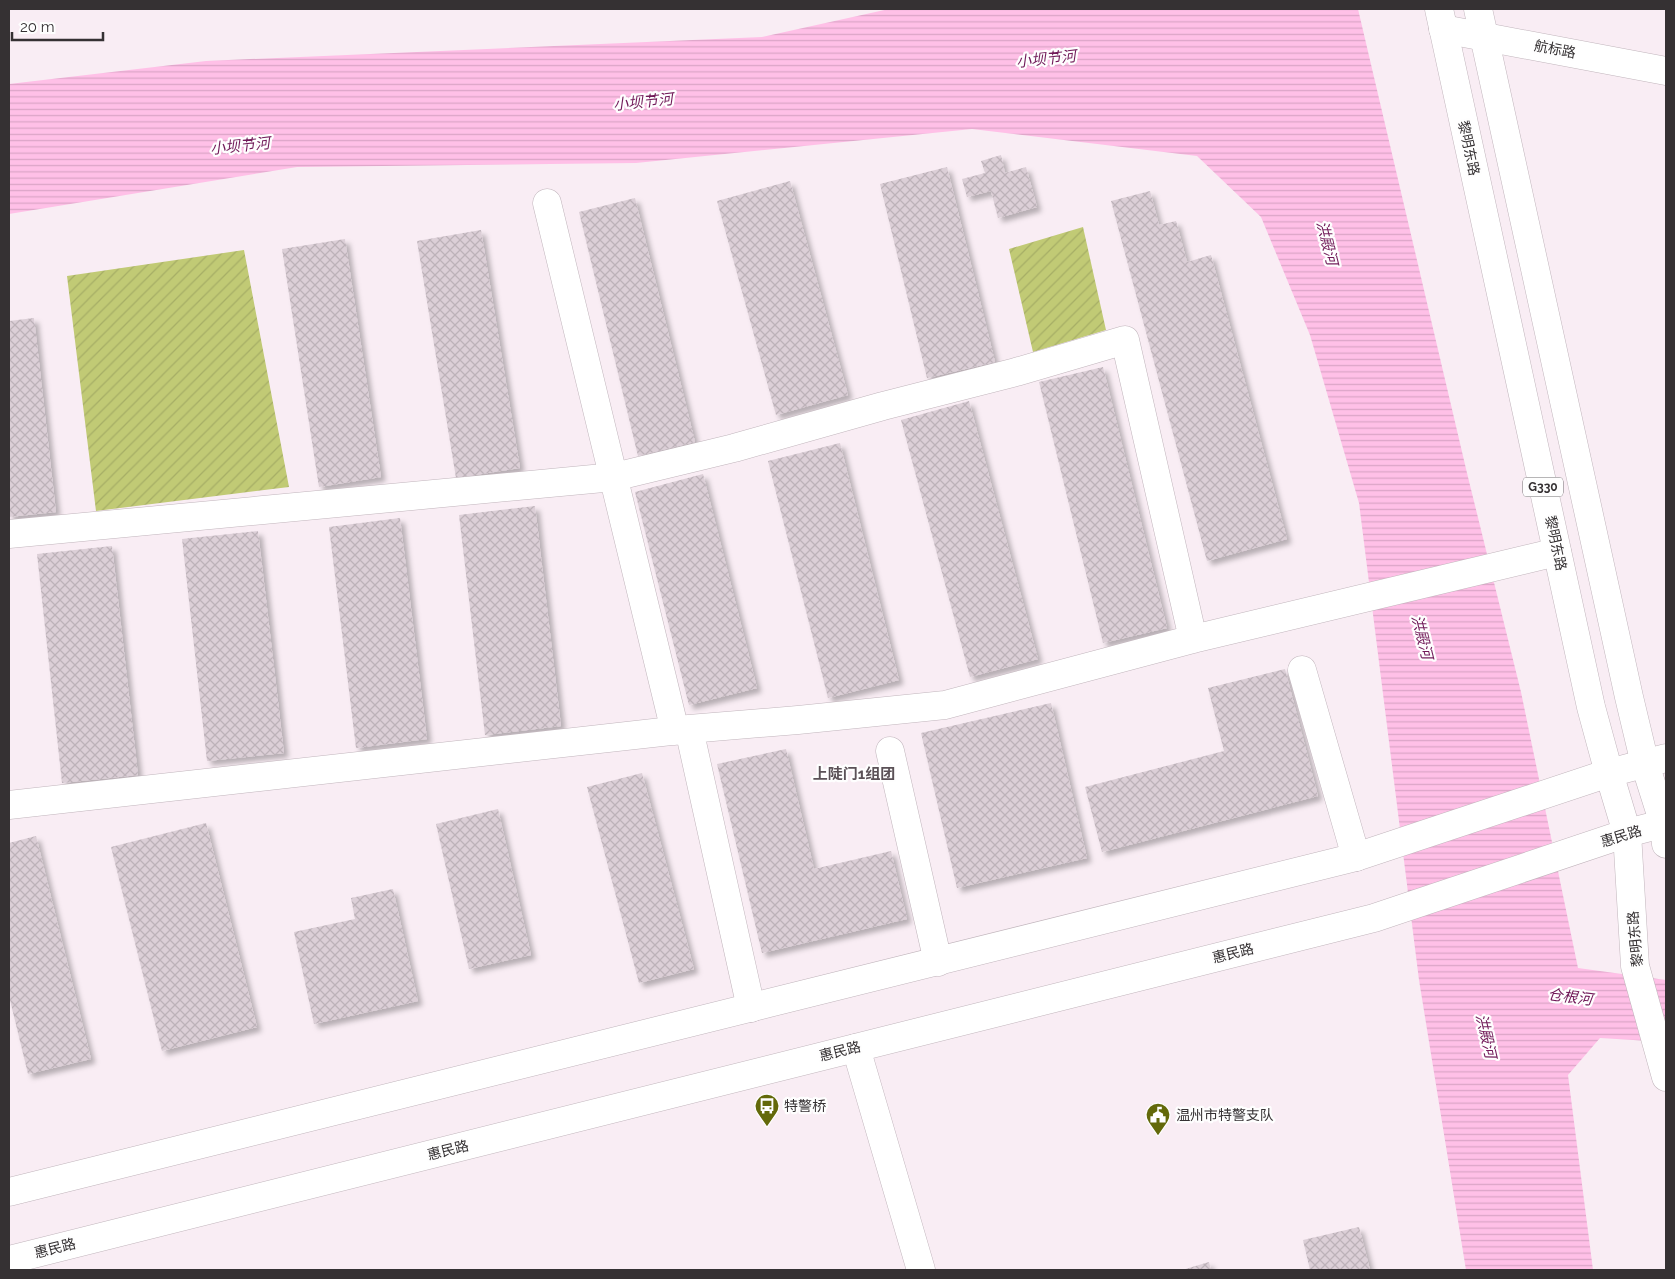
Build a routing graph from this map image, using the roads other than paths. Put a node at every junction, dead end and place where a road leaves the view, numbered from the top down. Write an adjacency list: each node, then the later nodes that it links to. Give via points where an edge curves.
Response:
1 (1478, 9): 3 (main road, G330)
2 (1441, 19): 3 (main road, 航标路); 8 (main road, 黎明东路 / G330)
3 (1484, 35): 4 (main road, 航标路); 13 (main road, G330, via 1629,697)
4 (1666, 71)
5 (547, 203): 6 (main road)
6 (614, 477): 7 (main road); 9 (main road, via 734,448 1124,340); 11 (main road)
7 (9, 534)
8 (1558, 552): 9 (main road); 14 (main road, 黎明东路 / G330)
9 (1193, 639): 11 (main road, via 945,705)
10 (1302, 670): 18 (main road)
11 (682, 730): 15 (main road); 20 (main road)
12 (890, 751): 19 (main road)
13 (1656, 761): 14 (main road); 16 (main road, G330)
14 (1608, 772): 17 (main road, 黎明东路 / G330); 18 (main road)
15 (9, 805)
16 (1666, 830): 17 (main road, 惠民路)
17 (1627, 833): 21 (main road, 惠民路, via 1382,915); 22 (main road, 黎明东路 / G330, via 1635,966)
18 (1359, 856): 19 (main road)
19 (938, 962): 20 (main road)
20 (751, 1008): 23 (main road)
21 (856, 1048): 24 (main road, 惠民路); 25 (main road)
22 (1664, 1071)
23 (9, 1192)
24 (9, 1260)
25 (921, 1270)

